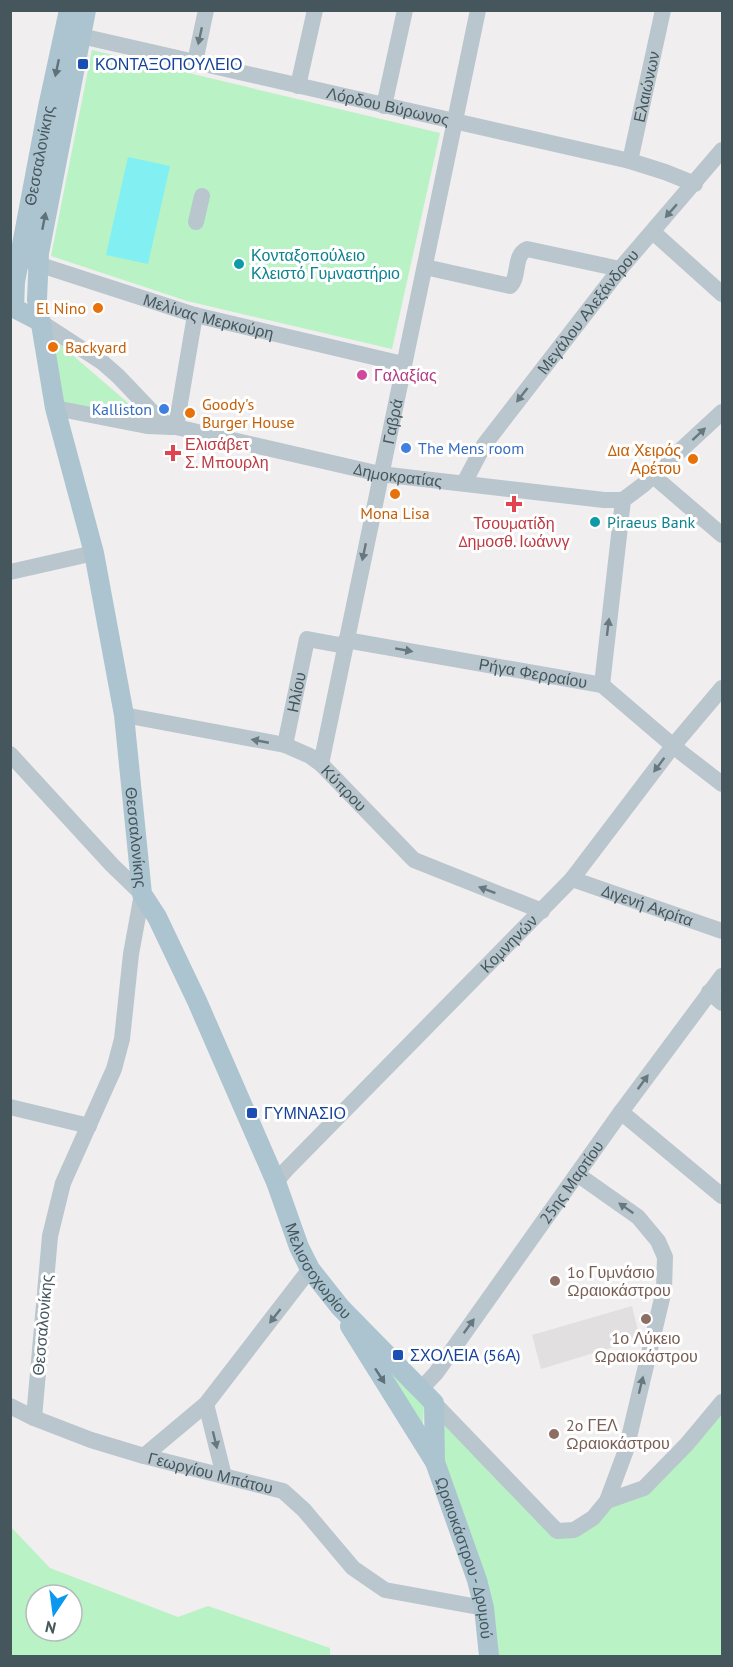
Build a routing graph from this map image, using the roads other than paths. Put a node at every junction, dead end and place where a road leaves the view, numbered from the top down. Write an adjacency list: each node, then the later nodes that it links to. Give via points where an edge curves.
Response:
1 (69, 10): 19 (main road, Θεσσαλονίκης, one-way to 19)
2 (86, 10): 8 (main road, Θεσσαλονίκης)
3 (206, 10): 9 (street, one-way to 9)
4 (315, 10): 10 (street)
5 (405, 10): 11 (street)
6 (478, 10): 12 (street, Γαβρά)
7 (663, 10): 14 (street, Ελαιώνων)
8 (81, 36): 9 (street, Λόρδου Βύρωνος); 20 (main road, Θεσσαλονίκης, one-way to 8)
9 (195, 62): 10 (street, Λόρδου Βύρωνος)
10 (298, 86): 11 (street, Λόρδου Βύρωνος)
11 (384, 106): 12 (street, Λόρδου Βύρωνος)
12 (454, 122): 14 (street, Λόρδου Βύρωνος); 21 (street, Γαβρά)
13 (723, 150): 15 (street, Μεγάλου Αλεξάνδρου)
14 (630, 161): 15 (street, Λόρδου Βύρωνος)
15 (695, 184): 18 (street, Μεγάλου Αλεξάνδρου, one-way to 18)
16 (202, 196): 17 (street)
17 (196, 222)
18 (653, 232): 22 (street, Μεγάλου Αλεξάνδρου); 23 (street)
19 (18, 258): 20 (street, Μελίνας Μερκούρη); 24 (main road, Θεσσαλονίκης)
20 (37, 264): 25 (street, Μελίνας Μερκούρη); 26 (main road, Θεσσαλονίκης)
21 (425, 267): 22 (street, via 510,286 522,251 527,249); 27 (street, Γαβρά)
22 (620, 269): 33 (street, Μεγάλου Αλεξάνδρου, one-way to 33, via 484,445)
23 (723, 294)
24 (12, 307): 26 (main road, Θεσσαλονίκης)
25 (195, 315): 27 (street, Μελίνας Μερκούρη); 30 (street)
26 (39, 321): 28 (main road, Θεσσαλονίκης); 30 (street, Δημοκρατίας, via 102,362 160,420)
27 (403, 364): 31 (street, Γαβρά)
28 (55, 408): 30 (street, Δημοκρατίας, via 147,426); 36 (main road, Θεσσαλονίκης)
29 (723, 412): 32 (street, one-way to 29)
30 (176, 427): 31 (street, Δημοκρατίας)
31 (380, 474): 33 (street, Δημοκρατίας); 39 (street, Γαβρά, one-way to 39)
32 (655, 474): 34 (street); 35 (street)
33 (464, 483): 34 (street, Δημοκρατίας)
34 (623, 500): 40 (street, one-way to 34)
35 (723, 535)
36 (94, 553): 37 (street); 42 (main road, Θεσσαλονίκης)
37 (10, 572)
38 (307, 639): 39 (street, Ρήγα Φερραίου); 43 (street, Ηλίου)
39 (346, 643): 40 (street, Ρήγα Φερραίου, one-way to 40); 46 (street, Γαβρά)
40 (602, 685): 44 (street, Ρήγα Φερραίου)
41 (723, 688): 44 (street, Κομνηνών)
42 (124, 715): 43 (street, Κύπρου, one-way to 42); 49 (main road, Θεσσαλονίκης)
43 (285, 745): 46 (street, Κύπρου)
44 (673, 746): 47 (street, Ρήγα Φερραίου); 48 (street, Κομνηνών, one-way to 48)
45 (10, 754): 49 (street)
46 (321, 764): 50 (street, Κύπρου, one-way to 46, via 414,860)
47 (723, 784)
48 (572, 879): 50 (street, Κομνηνών); 51 (street, Διγενή Ακρίτα)
49 (141, 894): 56 (street, Θεσσαλονίκης, via 130,954 122,1039 114,1069); 58 (main road, Μελισσοχωρίου, via 157,916 197,1001)
50 (542, 911): 58 (street, Κομνηνών)
51 (723, 931)
52 (723, 976): 53 (street, 25ης Μαρτίου)
53 (716, 997): 55 (street, 25ης Μαρτίου, one-way to 53)
54 (10, 1107): 56 (street)
55 (621, 1113): 57 (street, 25ης Μαρτίου); 59 (street)
56 (89, 1126): 66 (street, Θεσσαλονίκης, via 63,1183 50,1236)
57 (577, 1174): 62 (street, 25ης Μαρτίου, one-way to 57, via 463,1335); 70 (street, one-way to 57, via 626,1450 664,1290 665,1257 638,1216)
58 (276, 1182): 60 (main road, Μελισσοχωρίου)
59 (723, 1196)
60 (310, 1269): 61 (main road, Μελισσοχωρίου); 64 (street, one-way to 64)
61 (340, 1307): 62 (main road, Μελισσοχωρίου); 68 (main road, one-way to 68)
62 (427, 1396): 68 (main road); 70 (street, Μελισσοχωρίου, via 557,1530 574,1530 593,1518)
63 (723, 1402): 70 (street, via 644,1488)
64 (206, 1404): 67 (street); 69 (street, one-way to 69)
65 (10, 1406): 66 (street, Γεωργίου Μπάτου)
66 (34, 1418): 67 (street, Γεωργίου Μπάτου)
67 (144, 1456): 69 (street, Γεωργίου Μπάτου)
68 (435, 1462): 71 (main road, Ωραιοκάστρου - Δρυμού)
69 (224, 1476): 71 (street, Γεωργίου Μπάτου, via 283,1491 353,1568 385,1590)
70 (607, 1501)
71 (484, 1608): 72 (main road, Ωραιοκάστρου - Δρυμού)
72 (489, 1656)

